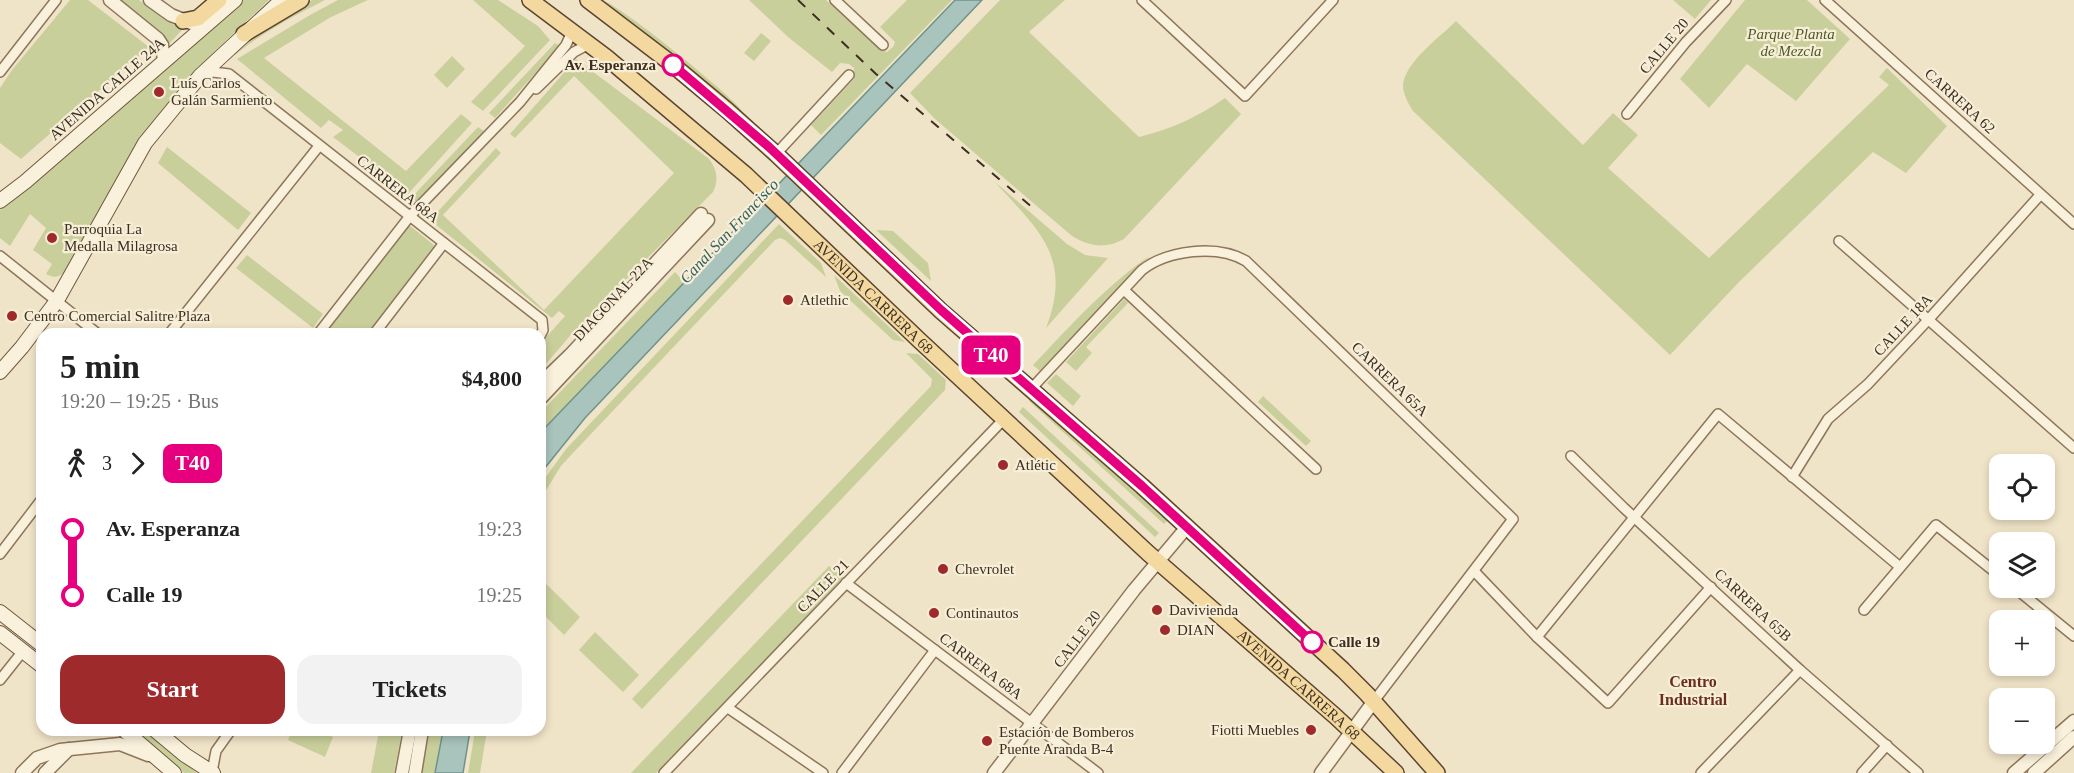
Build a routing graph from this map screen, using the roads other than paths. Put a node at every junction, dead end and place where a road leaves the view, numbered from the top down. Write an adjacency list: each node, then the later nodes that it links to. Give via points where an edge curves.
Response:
1 (56, 0): 24 (street)
2 (110, 0): 23 (street, via 158,39)
3 (150, 0): 16 (street)
4 (219, 0): 16 (main road, via 198,18)
5 (227, 0): 17 (main road)
6 (235, 0): 17 (main road, AVENIDA CALLE 24A)
7 (282, 0): 19 (main road)
8 (302, 0): 19 (main road)
9 (530, 0): 18 (main road, AVENIDA CARRERA 68)
10 (588, 0): 31 (main road, via 675,67)
11 (835, 0): 21 (street)
12 (1142, 0): 13 (street, via 1245,96)
13 (1333, 0)
14 (1726, 0): 29 (street, CALLE 20)
15 (1825, 0): 32 (street, CARRERA 62)
16 (183, 21): 17 (street)
17 (208, 23): 23 (main road, AVENIDA CALLE 24A)
18 (569, 29): 20 (main road, AVENIDA CARRERA 68); 28 (street, via 566,45)
19 (244, 34): 22 (main road)
20 (589, 44): 28 (street, via 574,52); 53 (main road, AVENIDA CARRERA 68, via 721,153)
21 (883, 45)
22 (227, 49): 25 (street); 27 (main road)
23 (164, 61): 33 (main road, AVENIDA CALLE 24A)
24 (0, 72)
25 (229, 74): 27 (street, via 213,72); 30 (street, CARRERA 68A)
26 (849, 75): 31 (street)
27 (198, 78): 40 (main road, via 145,143)
28 (520, 102): 34 (street)
29 (1627, 114)
30 (319, 146): 34 (street, CARRERA 68A); 45 (street)
31 (776, 154): 51 (main road)
32 (2040, 195): 35 (street, CARRERA 62); 41 (street, CALLE 18A)
33 (0, 201)
34 (410, 216): 37 (street, CARRERA 68A); 46 (street)
35 (2074, 224)
36 (1839, 241): 41 (street)
37 (444, 243): 47 (street); 48 (street, CARRERA 68A, via 542,320)
38 (0, 256): 40 (street)
39 (1124, 290): 51 (street); 56 (street); 65 (street, CARRERA 65A, via 1152,262 1172,256 1217,250 1246,261 1513,519)
40 (56, 302): 43 (main road); 44 (street)
41 (1929, 319): 54 (street); 57 (street, CALLE 18A, via 1868,384 1828,419)
42 (36, 328): 49 (main road)
43 (36, 328)
44 (90, 328)
45 (175, 328)
46 (323, 328)
47 (379, 328)
48 (542, 328)
49 (0, 372)
50 (546, 378): 52 (street, DIAGONAL 22A, via 704,217)
51 (1031, 389): 60 (main road)
52 (546, 392)
53 (1004, 419): 62 (main road, AVENIDA CARRERA 68); 66 (street, CALLE 21)
54 (2074, 448)
55 (1571, 456): 59 (street, CARRERA 65B)
56 (1317, 469)
57 (1792, 477): 59 (street, via 1718,414); 63 (street)
58 (36, 507): 61 (street)
59 (1635, 518): 67 (street, CARRERA 65B); 73 (street)
60 (1187, 527): 62 (street, CALLE 20); 80 (main road)
61 (0, 554)
62 (1158, 561): 83 (street, CALLE 20); 84 (main road, AVENIDA CARRERA 68)
63 (1900, 567): 64 (street, via 1936,525); 69 (street)
64 (1989, 567)
65 (1474, 571): 73 (street); 80 (street)
66 (846, 583): 75 (street, CARRERA 68A); 81 (street, CALLE 21)
67 (1711, 587): 73 (street, via 1608,703); 78 (street, CARRERA 65B)
68 (2027, 598): 72 (street)
69 (1864, 610)
70 (0, 612): 74 (main road)
71 (0, 633): 76 (main road)
72 (2074, 636)
73 (1537, 637)
74 (36, 640)
75 (936, 650): 83 (street, CARRERA 68A); 101 (street)
76 (23, 651): 77 (main road); 79 (street)
77 (36, 661)
78 (1800, 670): 91 (street, CARRERA 65B); 107 (street)
79 (0, 680)
80 (1374, 701): 84 (street); 106 (main road)
81 (728, 708): 99 (street, CALLE 21); 100 (street)
82 (2074, 721): 110 (street)
83 (1032, 723): 102 (street, CALLE 20); 103 (street, CARRERA 68A)
84 (1351, 732): 104 (street); 105 (main road, AVENIDA CARRERA 68)
85 (131, 736): 93 (main road)
86 (161, 736): 96 (main road)
87 (227, 736): 96 (street, via 216,751)
88 (409, 736): 97 (street)
89 (421, 736): 98 (street)
90 (2074, 737): 111 (street)
91 (1887, 746): 108 (street); 109 (street, CARRERA 65B)
92 (69, 749): 93 (street, via 120,744); 94 (street, via 43,755); 95 (street)
93 (168, 768)
94 (22, 773)
95 (45, 773)
96 (212, 773)
97 (402, 773)
98 (415, 773)
99 (664, 773)
100 (823, 773)
101 (842, 773)
102 (994, 773)
103 (1098, 773)
104 (1321, 773)
105 (1396, 773)
106 (1437, 773)
107 (1701, 773)
108 (1862, 773)
109 (1918, 773)
110 (2014, 773)
111 (2034, 773)

